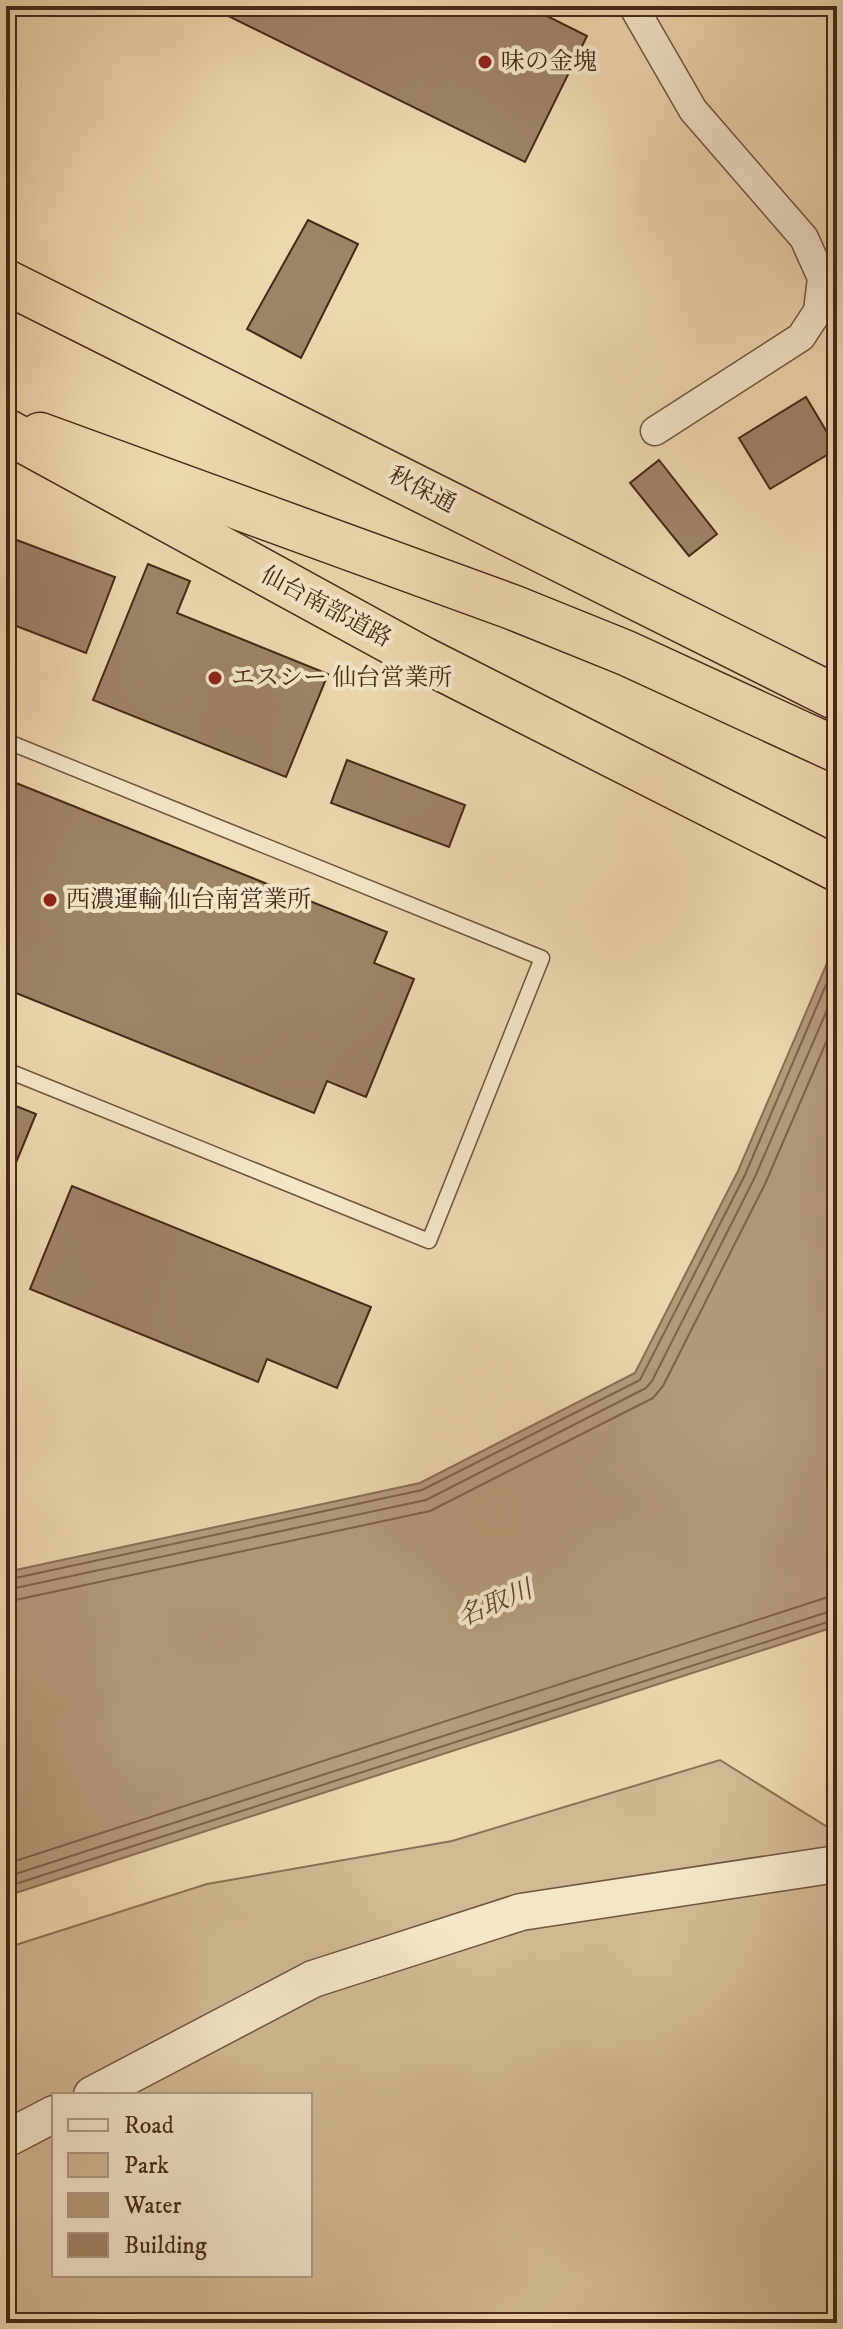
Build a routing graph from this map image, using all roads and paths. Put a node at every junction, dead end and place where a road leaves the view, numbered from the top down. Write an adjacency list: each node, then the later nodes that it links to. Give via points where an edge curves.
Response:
1 (633, 6): 4 (street, via 693,110 804,238 822,278 818,311 801,337)
2 (6, 282): 5 (highway, 秋保通)
3 (16, 429): 7 (highway, via 512,607); 8 (highway, 仙台南部道路, via 423,659)
4 (655, 431)
5 (837, 698)
6 (6, 741): 11 (lane, via 542,958 429,1241)
7 (837, 750)
8 (649, 775): 9 (highway, 仙台南部道路); 10 (highway, 仙台南部道路)
9 (837, 855)
10 (837, 869)
11 (6, 1070)
12 (837, 1864): 13 (street, via 521,1912 313,1979)
13 (96, 2093)
14 (52, 2115): 15 (street)
15 (6, 2139)

